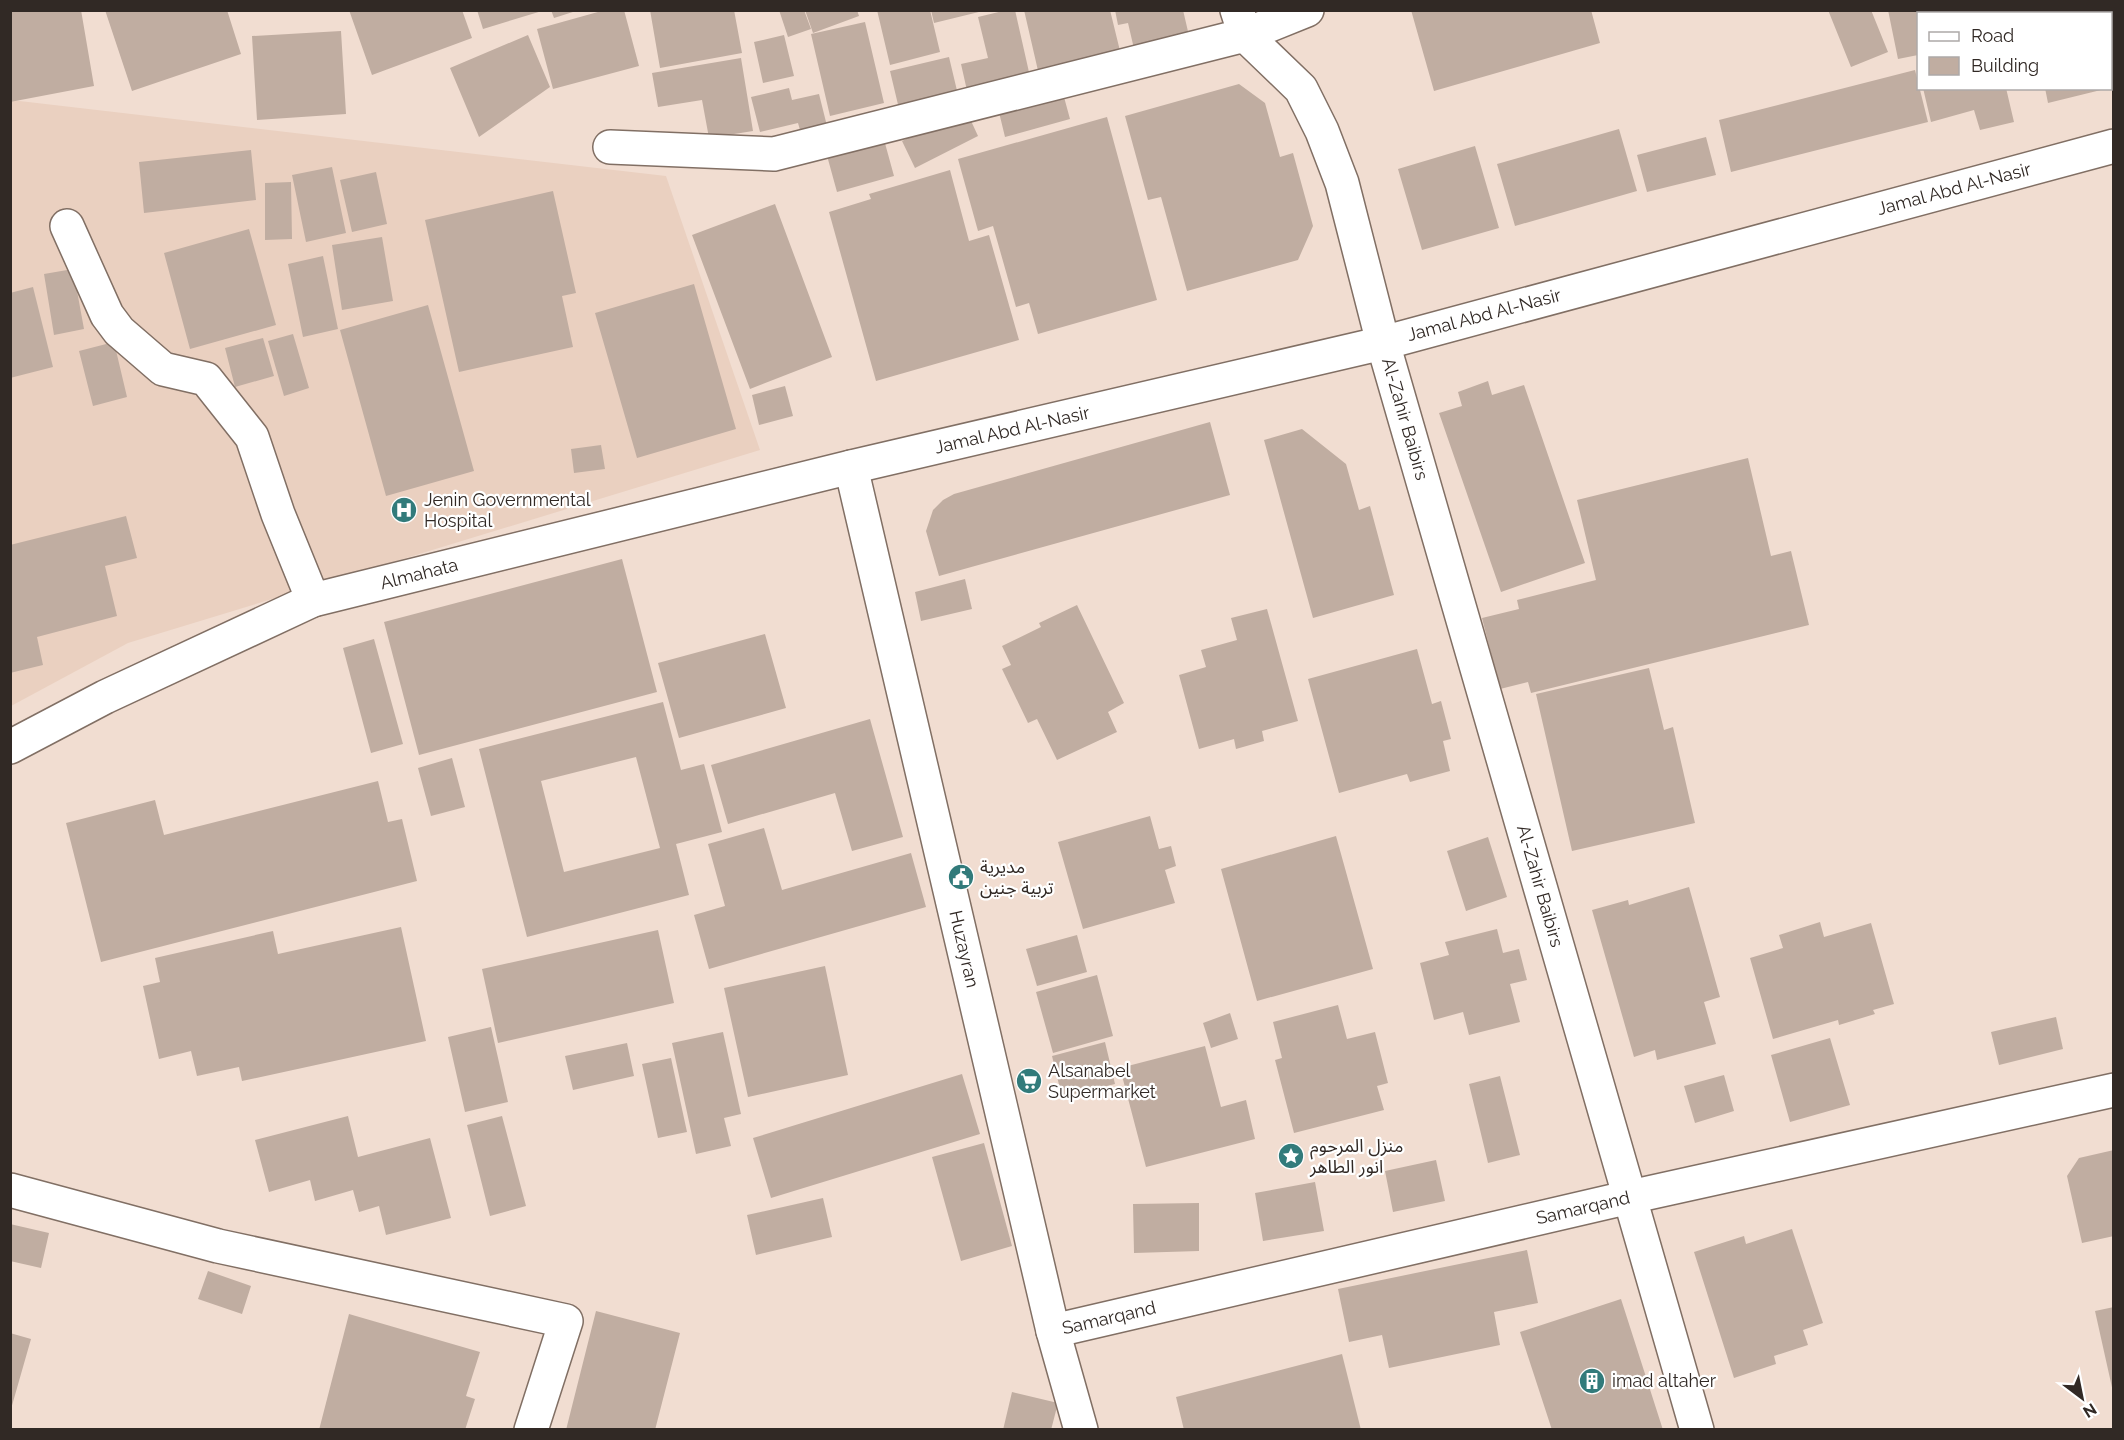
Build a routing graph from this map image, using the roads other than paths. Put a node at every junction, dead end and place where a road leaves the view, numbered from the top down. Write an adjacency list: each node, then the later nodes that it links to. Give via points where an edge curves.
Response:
1 (1307, 10): 2 (street)
2 (1241, 23): 4 (street, via 774,154); 6 (street, Al-Zahir Baibirs, via 1301,89 1322,131 1342,183)
3 (2114, 146): 6 (street, Jamal Abd Al-Nasir)
4 (610, 147)
5 (67, 226): 8 (street, via 107,315 119,332 163,369 206,379 252,437)
6 (1383, 343): 7 (street, Jamal Abd Al-Nasir); 12 (street, Al-Zahir Baibirs)
7 (851, 468): 8 (street, Almahata); 13 (street, Huzayran)
8 (313, 600): 9 (street, Almahata, via 105,697)
9 (10, 747)
10 (2114, 1090): 12 (street, Samarqand)
11 (10, 1190): 14 (street, via 218,1246 566,1321)
12 (1630, 1197): 13 (street, Samarqand); 16 (street, Al-Zahir Baibirs)
13 (1053, 1331): 15 (street, Huzayran)
14 (531, 1430)
15 (1081, 1430)
16 (1697, 1430)

